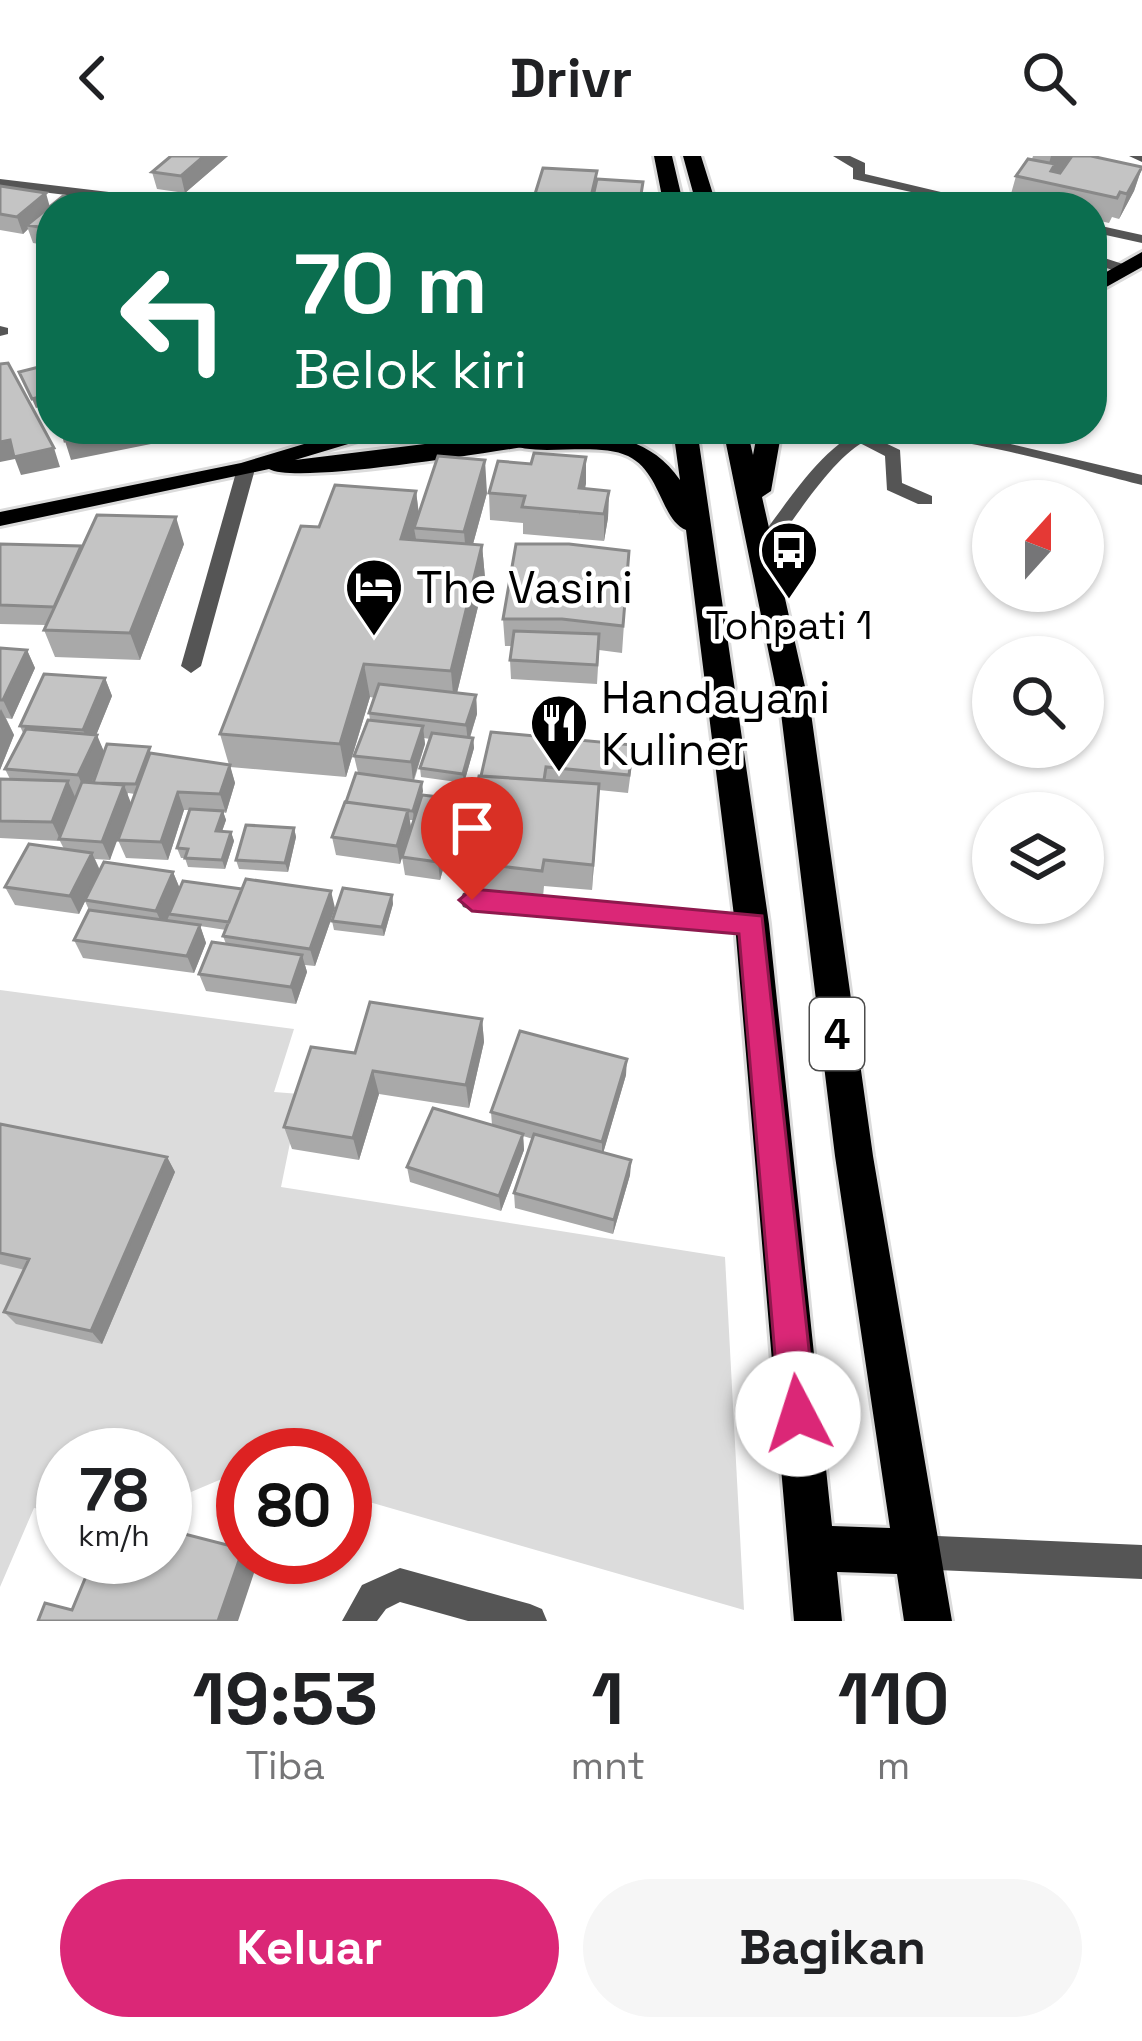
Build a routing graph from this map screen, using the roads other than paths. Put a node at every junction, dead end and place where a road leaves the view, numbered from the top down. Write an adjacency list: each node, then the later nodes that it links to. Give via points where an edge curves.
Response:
1 (663, 156): 6 (highway)
2 (692, 156): 7 (highway)
3 (840, 156): 8 (street, via 858,164 858,176)
4 (0, 183): 5 (street)
5 (75, 192)
6 (671, 192)
7 (703, 192)
8 (930, 192)
9 (1107, 231): 10 (street)
10 (1142, 239)
11 (1133, 264): 12 (highway)
12 (1107, 280)
13 (319, 444): 22 (main road)
14 (495, 444): 22 (main road, via 328,466)
15 (601, 444): 27 (highway, via 644,454 661,469)
16 (687, 444): 27 (highway, 4)
17 (739, 444): 26 (highway, 4)
18 (765, 444): 26 (highway, 4)
19 (852, 444): 26 (street)
20 (875, 444): 24 (street, via 894,454 893,486)
21 (979, 444): 23 (street)
22 (253, 467): 25 (main road); 28 (street)
23 (1142, 480)
24 (925, 500)
25 (0, 519)
26 (760, 532): 32 (highway, 4, via 796,713)
27 (701, 550): 30 (highway, 4)
28 (191, 666)
29 (472, 900): 30 (street)
30 (752, 924): 31 (highway, 4)
31 (811, 1547): 32 (highway); 36 (highway, 4)
32 (914, 1552): 33 (street); 37 (highway, 4)
33 (1142, 1562)
34 (358, 1621): 35 (street, via 381,1590 400,1585)
35 (530, 1621)
36 (818, 1621)
37 (928, 1621)

